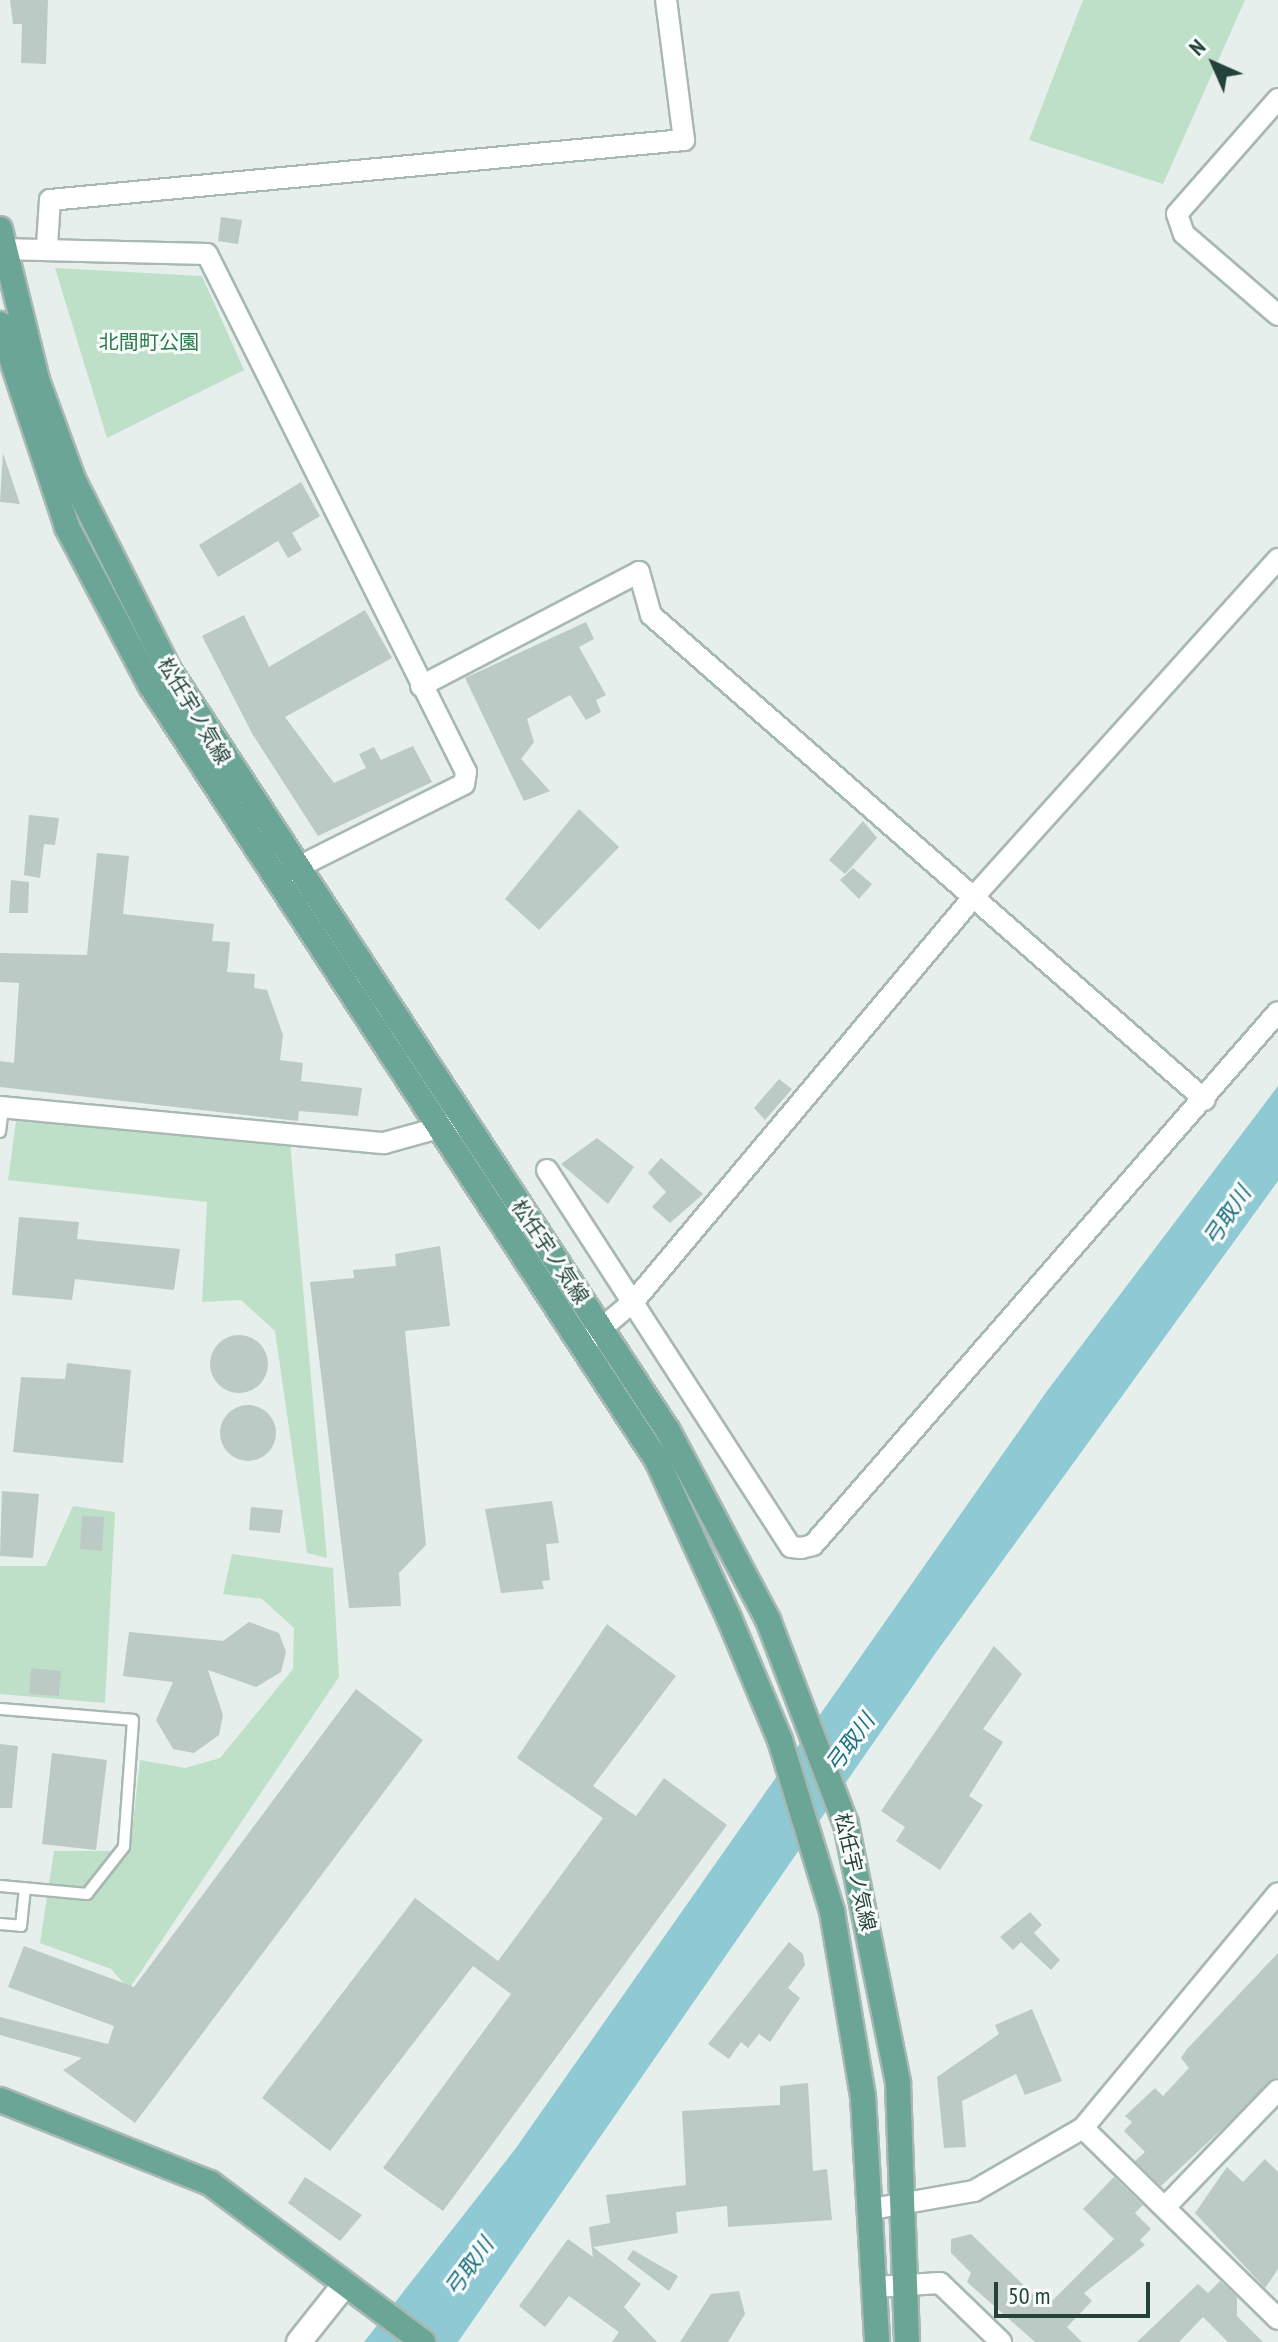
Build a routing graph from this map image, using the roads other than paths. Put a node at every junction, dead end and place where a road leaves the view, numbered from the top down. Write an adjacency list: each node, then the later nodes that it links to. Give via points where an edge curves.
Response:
1 (666, 0): 4 (street, via 684,140 50,200)
2 (1278, 99): 5 (street, via 1177,214 1184,234)
3 (1, 242): 4 (street); 7 (main road, 松任宇ノ気線)
4 (47, 245): 9 (street, via 207,254)
5 (1278, 315)
6 (0, 324): 7 (main road, 松任宇ノ気線)
7 (18, 384): 10 (main road, 松任宇ノ気線, via 73,540 151,686)
8 (1278, 559): 11 (street)
9 (421, 686): 10 (street, via 466,772 464,784); 11 (street, via 639,572 651,615)
10 (285, 874): 15 (main road, 松任宇ノ気線); 17 (main road, 松任宇ノ気線)
11 (971, 900): 13 (street); 19 (street)
12 (1278, 1012): 13 (street)
13 (1205, 1100): 19 (street, via 813,1545 791,1547)
14 (2, 1107): 16 (lane); 17 (street, via 384,1143)
15 (460, 1120): 17 (street); 20 (main road, 松任宇ノ気線)
16 (0, 1132)
17 (438, 1133): 20 (main road, 松任宇ノ気線)
18 (547, 1170): 19 (street)
19 (634, 1301): 20 (street)
20 (592, 1336): 29 (main road, 松任宇ノ気線, via 718,1515 808,1715 857,1877 898,2083); 31 (main road, 松任宇ノ気線, via 657,1460 780,1740 832,1911 863,2096)
21 (0, 1709): 23 (lane, via 133,1720 124,1847 87,1894)
22 (0, 1886): 23 (lane)
23 (25, 1888): 25 (lane, via 21,1926)
24 (1278, 1893): 28 (street)
25 (0, 1924)
26 (1275, 2099): 30 (street)
27 (0, 2100): 34 (main road, via 210,2183)
28 (1083, 2128): 29 (street, via 974,2191); 30 (street)
29 (905, 2205): 31 (street); 32 (main road, 松任宇ノ気線)
30 (1166, 2206): 35 (street)
31 (872, 2209): 33 (main road, 松任宇ノ気線)
32 (905, 2285): 33 (street); 39 (main road, 松任宇ノ気線); 40 (street, via 940,2283)
33 (875, 2287): 38 (main road, 松任宇ノ気線)
34 (342, 2288): 36 (street); 37 (main road, via 377,2306)
35 (1278, 2319)
36 (299, 2342)
37 (423, 2342)
38 (877, 2342)
39 (907, 2342)
40 (1001, 2342)

